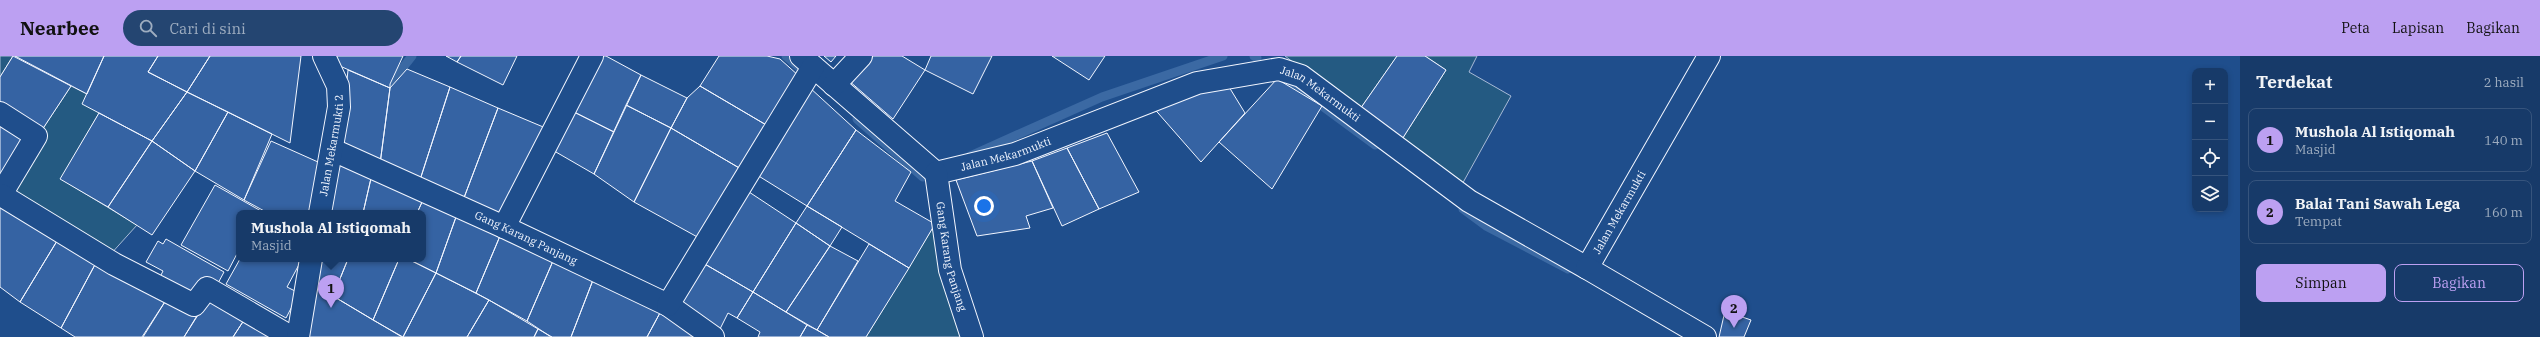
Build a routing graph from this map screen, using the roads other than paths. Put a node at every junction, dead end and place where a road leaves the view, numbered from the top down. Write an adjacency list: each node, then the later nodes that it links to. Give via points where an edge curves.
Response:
1 (324, 56): 9 (street, Jalan Mekarmukti 2, via 338,86 339,107)
2 (592, 56): 13 (street)
3 (861, 56): 7 (street)
4 (1708, 56): 15 (street, Jalan Mekarmukti)
5 (807, 62): 7 (street); 16 (street)
6 (1273, 62): 10 (street, Jalan Mekarmukti, via 1197,83 1015,154); 15 (street, Jalan Mekarmukti, via 1301,76 1469,201)
7 (834, 85): 10 (street)
8 (0, 113): 11 (street, via 36,136)
9 (333, 150): 12 (street, Jalan Mekarmukti 2); 13 (street, Gang Karang Panjang)
10 (936, 174): 20 (street, Gang Karang Panjang, via 950,270)
11 (0, 195): 17 (street, via 114,264 194,305 207,288)
12 (321, 210)
13 (504, 226): 16 (street, Gang Karang Panjang)
14 (310, 262): 18 (street)
15 (1587, 268): 21 (street)
16 (668, 305): 19 (street, Gang Karang Panjang)
17 (291, 337)
18 (298, 337)
19 (713, 337)
20 (972, 337)
21 (1705, 337)

